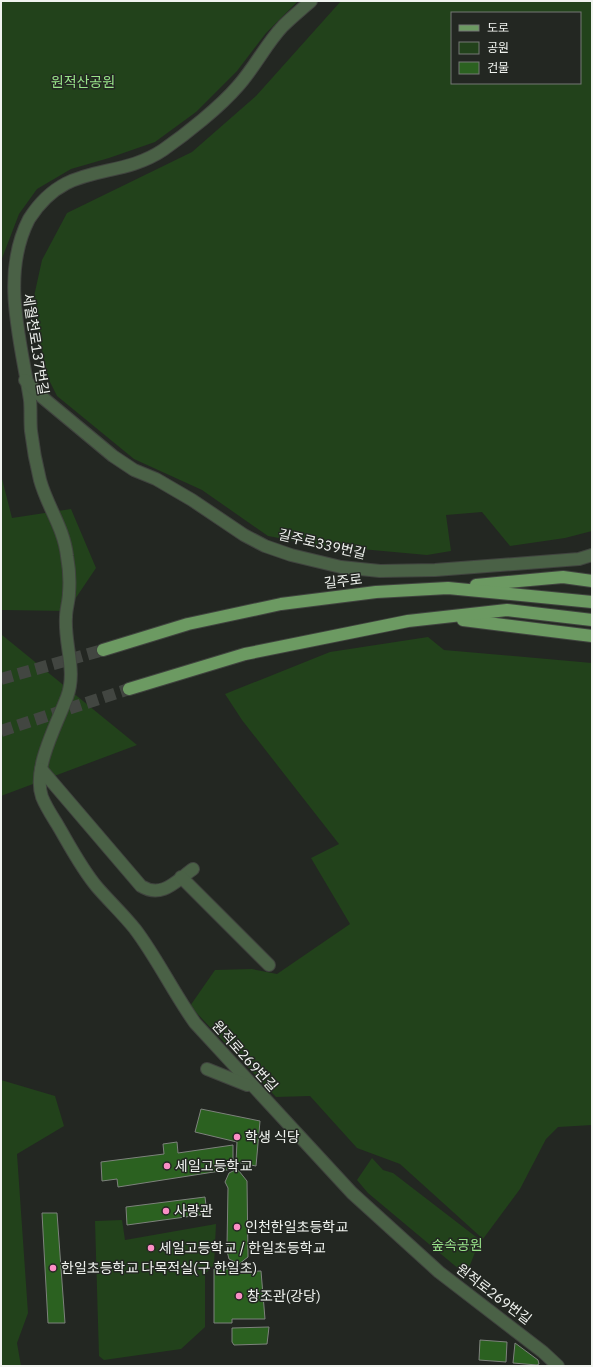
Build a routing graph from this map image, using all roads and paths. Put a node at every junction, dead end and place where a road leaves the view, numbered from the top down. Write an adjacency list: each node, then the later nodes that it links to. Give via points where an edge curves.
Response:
1 (311, 1): 2 (street, 세월천로137번길, via 283,27 230,95 163,150 135,163 92,173 66,183 49,195 28,220 17,246 11,276 18,347)
2 (26, 380): 3 (street, 길주로339번길, via 42,397 113,456 134,470 156,479 192,500 244,535 291,555 341,567 380,571 435,570 579,559); 12 (street, 세월천로137번길, via 34,454 41,484 61,531 67,555 70,595 66,616 70,659)
3 (592, 555)
4 (592, 581): 5 (main road, via 563,577)
5 (448, 588): 6 (main road, 길주로); 10 (main road, 길주로, via 376,592 281,604 188,624)
6 (592, 602)
7 (442, 617): 8 (main road, via 506,610); 9 (main road); 11 (main road, via 408,621 245,654)
8 (592, 620)
9 (592, 636)
10 (102, 650)
11 (129, 689)
12 (69, 692): 13 (street, 원적로269번길)
13 (41, 769): 15 (street, via 142,886 150,892 158,892); 18 (street, 원적로269번길, via 39,784 43,799 80,863 96,886 144,941 195,1023)
14 (193, 868): 15 (street)
15 (181, 877): 16 (street)
16 (269, 965)
17 (207, 1069): 18 (street, via 239,1080)
18 (254, 1089): 19 (street, 원적로269번길, via 352,1193 402,1240)
19 (558, 1366)

